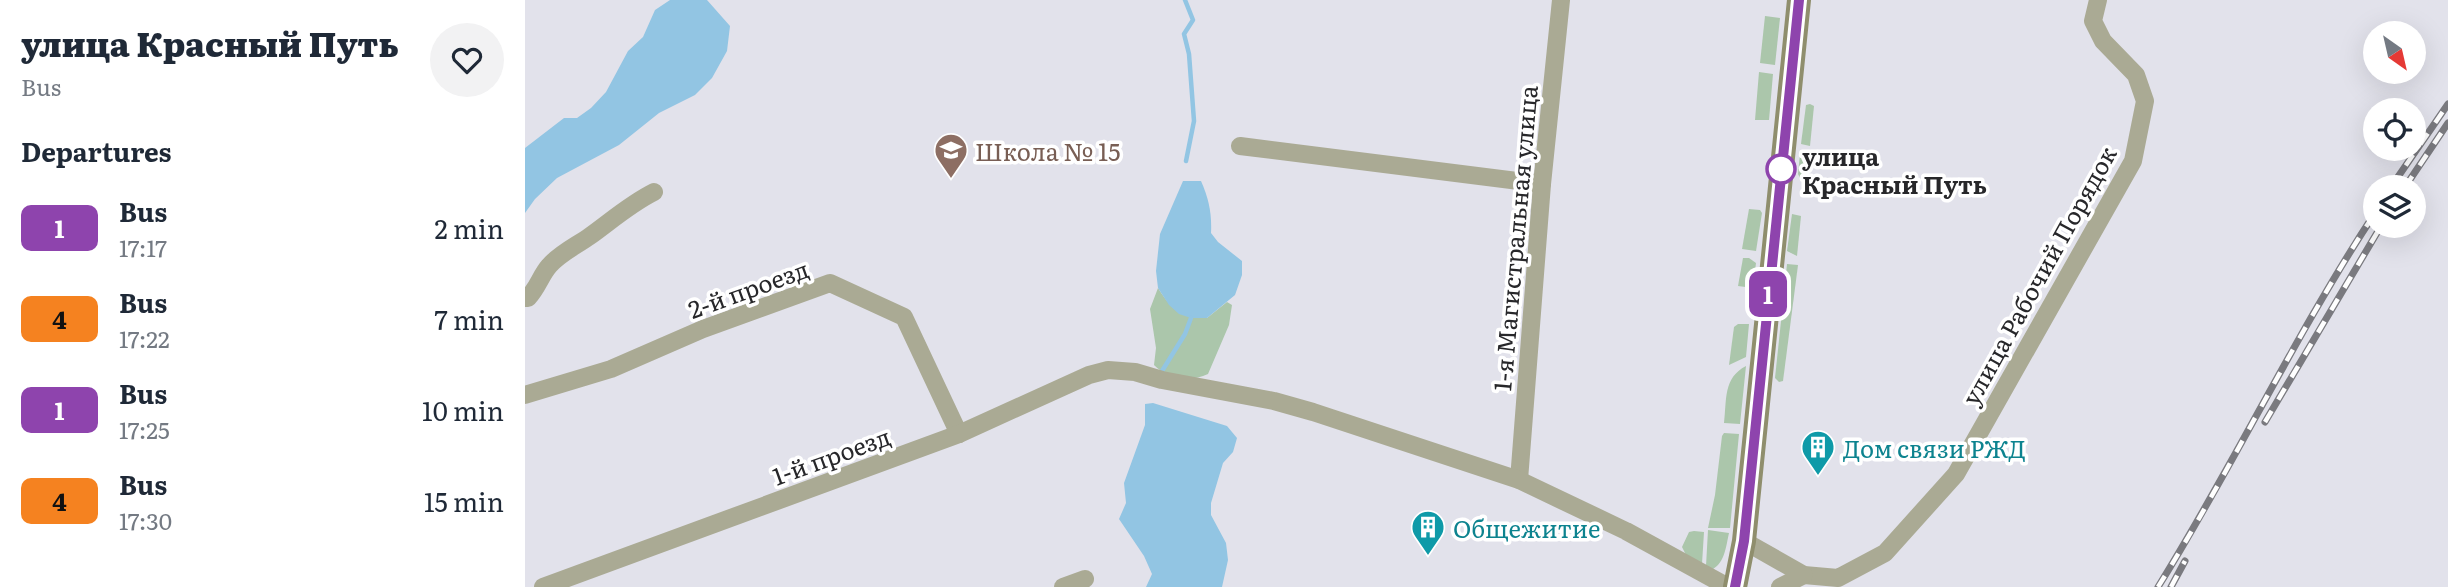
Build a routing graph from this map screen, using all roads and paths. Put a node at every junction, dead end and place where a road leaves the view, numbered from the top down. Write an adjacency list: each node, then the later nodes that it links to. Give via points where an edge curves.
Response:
1 (1561, 0): 5 (street, 1-я Магистральная улица)
2 (1799, 0): 11 (main road)
3 (2098, 0): 12 (street, улица Рабочий Порядок, via 2093,21 2103,41 2136,75 2145,101 2133,160 1956,474 1885,553 1838,578)
4 (1240, 146): 5 (street)
5 (1542, 184): 10 (street, 1-я Магистральная улица)
6 (654, 192): 7 (street, via 560,256)
7 (525, 298)
8 (525, 395): 9 (street, 2-й проезд, via 611,369 703,329 830,284 904,317)
9 (959, 434): 10 (street, 1-й проезд, via 1089,375 1108,370 1135,372 1274,401); 14 (street, 1-й проезд)
10 (1518, 480): 16 (street, 1-й проезд, via 1626,531)
11 (1744, 541): 12 (street, улица Рабочий Порядок); 17 (main road)
12 (1804, 575): 18 (street)
13 (1085, 579): 15 (street)
14 (543, 587)
15 (1063, 587)
16 (1728, 587)
17 (1735, 587)
18 (1780, 587)

